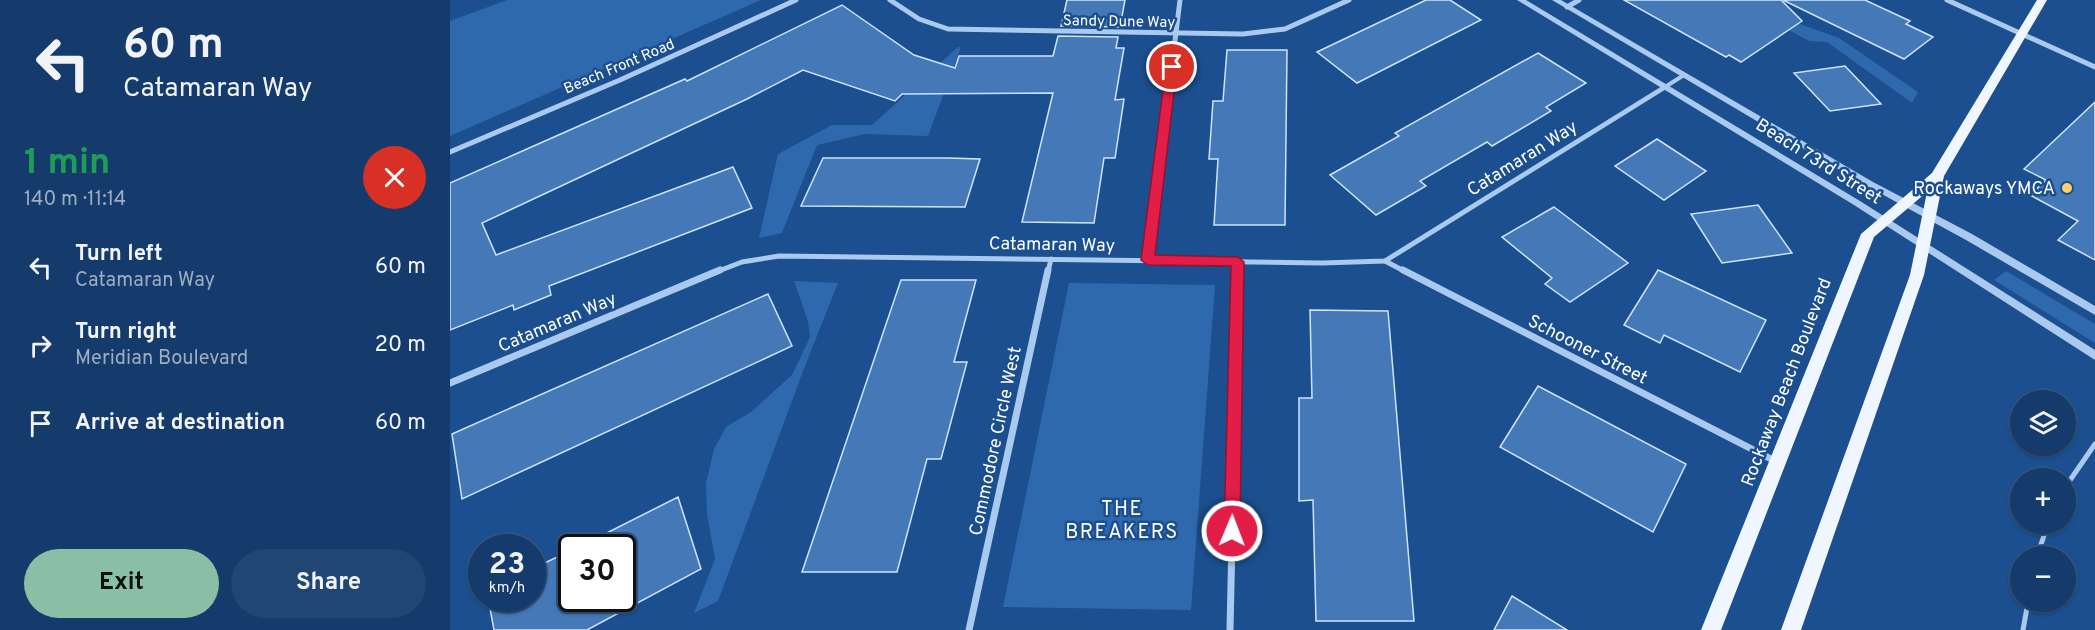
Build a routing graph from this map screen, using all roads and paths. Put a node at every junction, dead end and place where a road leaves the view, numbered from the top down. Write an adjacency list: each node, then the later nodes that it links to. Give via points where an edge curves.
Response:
1 (796, 0): 16 (street, Beach Front Road)
2 (890, 0): 11 (street, Sandy Dune Way, via 919,19 948,29)
3 (1180, 0): 11 (street)
4 (1349, 0): 11 (street, Sandy Dune Way, via 1276,31)
5 (1521, 0): 15 (street, Beach 73rd Street)
6 (1556, 0): 10 (street, Beach 73rd Street)
7 (1579, 0): 10 (street)
8 (1947, 0): 12 (street)
9 (2042, 0): 12 (main road, Rockaway Beach Boulevard)
10 (1567, 6): 14 (street, Beach 73rd Street)
11 (1176, 33): 23 (street)
12 (2021, 33): 13 (street); 17 (main road, Rockaway Beach Boulevard)
13 (2095, 67)
14 (1684, 75): 15 (lane); 18 (street, Beach 73rd Street)
15 (1665, 87): 20 (street, Beach 73rd Street); 24 (street, Catamaran Way)
16 (450, 152)
17 (1936, 176): 18 (main road, Rockaway Beach Boulevard); 19 (main road, Rockaway Beach Boulevard)
18 (1904, 202): 19 (street, Beach 73rd Street); 20 (main road, Rockaway Beach Boulevard)
19 (1929, 216): 21 (main road, Rockaway Beach Boulevard); 26 (street, Beach 73rd Street)
20 (1884, 220): 21 (street, Beach 73rd Street); 30 (main road, Rockaway Beach Boulevard, via 1864,241)
21 (1923, 246): 27 (street, Beach 73rd Street); 36 (main road, Rockaway Beach Boulevard, via 1917,275)
22 (1051, 259): 23 (street, Catamaran Way); 28 (street, Catamaran Way, via 779,256 753,260); 33 (street, Commodore Circle West)
23 (1148, 260): 25 (street, Catamaran Way)
24 (1385, 261): 25 (street, Catamaran Way); 30 (street, Schooner Street)
25 (1238, 262): 34 (street)
26 (2095, 312)
27 (2095, 356)
28 (450, 383)
29 (2095, 444): 31 (lane)
30 (1778, 462): 35 (main road, Rockaway Beach Boulevard)
31 (2076, 472)
32 (2026, 612): 37 (lane)
33 (969, 630)
34 (1230, 630)
35 (1711, 630)
36 (1791, 630)
37 (2023, 630)

